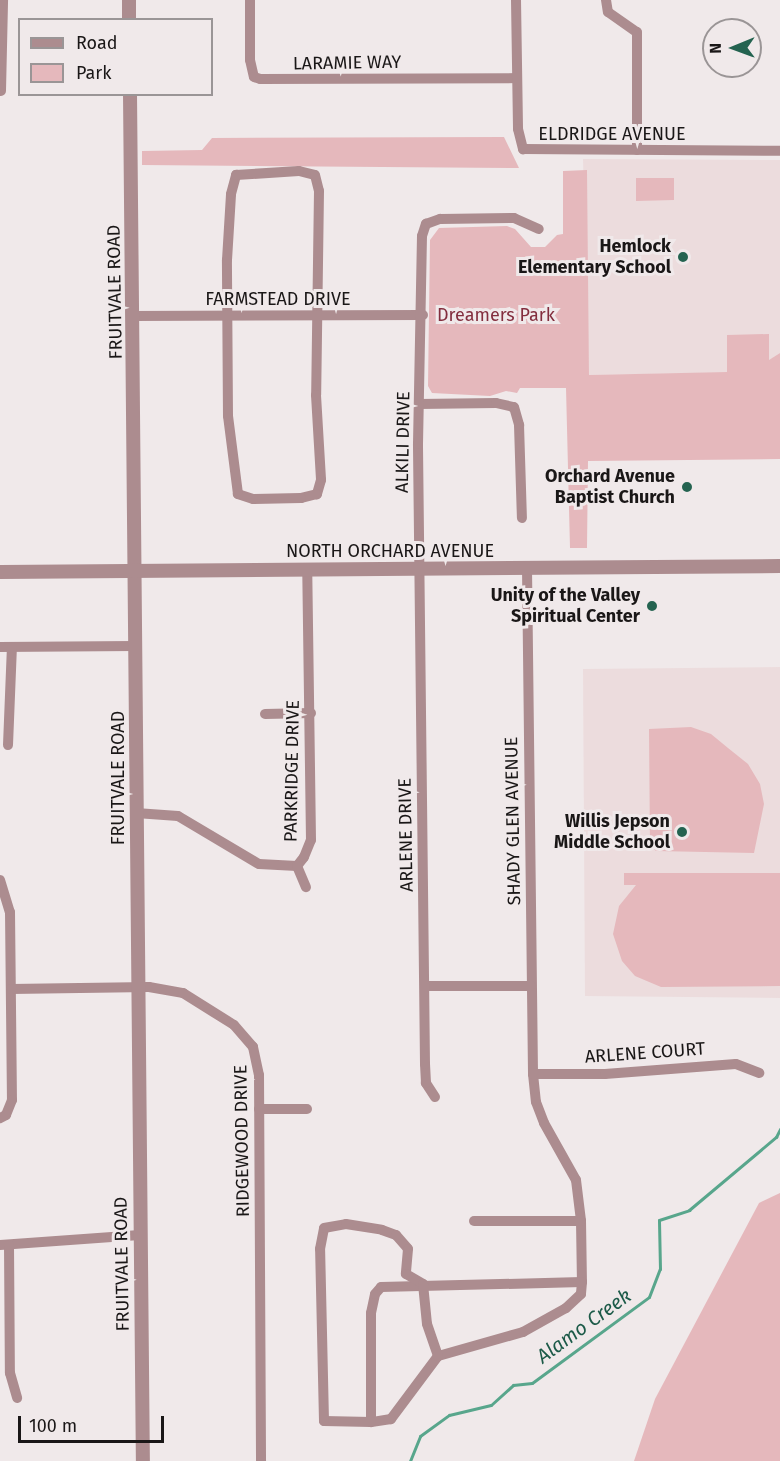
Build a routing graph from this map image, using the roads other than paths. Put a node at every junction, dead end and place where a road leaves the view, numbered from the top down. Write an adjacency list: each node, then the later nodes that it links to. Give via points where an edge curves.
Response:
1 (3, 0): 8 (street)
2 (129, 0): 6 (street)
3 (250, 0): 7 (street, LARAMIE WAY, via 250,60 254,77 260,79)
4 (516, 0): 7 (street, ELDRIDGE AVENUE)
5 (606, 0): 10 (street, via 608,12 637,32)
6 (129, 18)
7 (518, 78): 10 (street, ELDRIDGE AVENUE, via 518,129 523,149)
8 (1, 91)
9 (130, 96): 15 (street, FRUITVALE ROAD)
10 (637, 150): 11 (street, ELDRIDGE AVENUE)
11 (780, 151)
12 (539, 229): 14 (street, ALKILI DRIVE, via 514,218 440,219 426,224 422,236)
13 (316, 315): 14 (street, FARMSTEAD DRIVE); 16 (street, FARMSTEAD DRIVE); 16 (street, via 319,191 315,175 299,171 236,175 227,260); 16 (street, via 321,480 317,494 253,499 238,494 228,416)
14 (423, 315): 17 (street, ALKILI DRIVE)
15 (133, 316): 16 (street, FARMSTEAD DRIVE); 23 (street, FRUITVALE ROAD)
16 (228, 316)
17 (419, 404): 18 (street, via 496,403 514,407 519,425); 21 (street, ALKILI DRIVE)
18 (522, 518)
19 (780, 566): 20 (street, NORTH ORCHARD AVENUE)
20 (527, 568): 21 (street, NORTH ORCHARD AVENUE); 36 (street, SHADY GLEN AVENUE)
21 (420, 569): 22 (street, NORTH ORCHARD AVENUE); 35 (street, ARLENE DRIVE)
22 (307, 570): 23 (street, NORTH ORCHARD AVENUE); 28 (street, PARKRIDGE DRIVE)
23 (134, 571): 24 (street, NORTH ORCHARD AVENUE); 25 (street, FRUITVALE ROAD)
24 (0, 572)
25 (135, 646): 27 (street); 31 (street, FRUITVALE ROAD)
26 (0, 647): 27 (street)
27 (12, 647): 30 (street)
28 (310, 713): 29 (street); 32 (street, PARKRIDGE DRIVE, via 311,840)
29 (265, 714)
30 (8, 746)
31 (136, 813): 32 (street, PARKRIDGE DRIVE, via 178,816 259,864); 37 (street, FRUITVALE ROAD)
32 (297, 866): 34 (street)
33 (0, 880): 38 (street, via 10,903)
34 (306, 887)
35 (425, 986): 36 (street); 41 (street, ARLENE DRIVE, via 426,1083)
36 (531, 986): 40 (street, SHADY GLEN AVENUE)
37 (137, 988): 38 (street, RIDGEWOOD DRIVE); 42 (street, RIDGEWOOD DRIVE, via 183,993 245,1035 258,1059); 47 (street, FRUITVALE ROAD)
38 (11, 989): 44 (street, via 12,1100 6,1115)
39 (759, 1073): 40 (street, ARLENE COURT, via 736,1064 605,1074)
40 (532, 1074): 46 (street, SHADY GLEN AVENUE, via 544,1123 576,1180)
41 (435, 1097)
42 (260, 1109): 43 (street); 55 (street, RIDGEWOOD DRIVE)
43 (307, 1109)
44 (0, 1118)
45 (474, 1221): 46 (street)
46 (581, 1221): 49 (street, SHADY GLEN AVENUE)
47 (140, 1235): 48 (street); 54 (street, FRUITVALE ROAD)
48 (5, 1245): 52 (street, via 10,1372)
49 (582, 1282): 50 (street); 51 (street, via 580,1294 566,1308 523,1332)
50 (423, 1284): 51 (street, via 427,1324); 53 (street, via 381,1287 375,1294); 53 (street, via 406,1274 408,1249 396,1235 346,1224 324,1228 320,1249 324,1421)
51 (438, 1356): 53 (street, via 391,1419)
52 (17, 1398)
53 (371, 1422)
54 (142, 1461)
55 (261, 1461)

